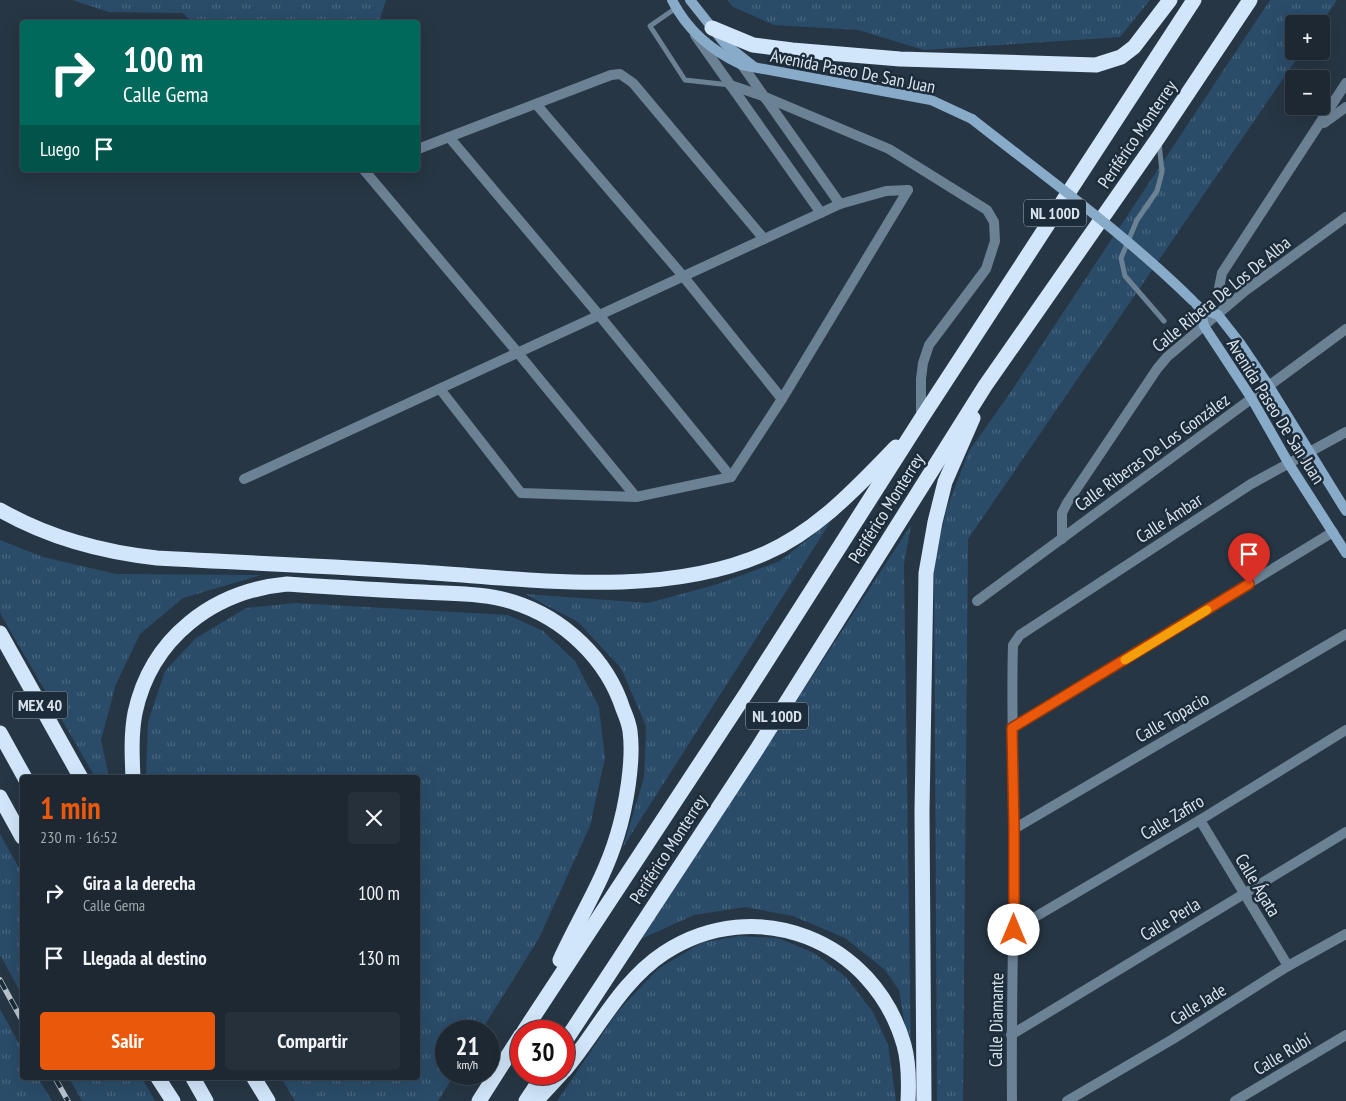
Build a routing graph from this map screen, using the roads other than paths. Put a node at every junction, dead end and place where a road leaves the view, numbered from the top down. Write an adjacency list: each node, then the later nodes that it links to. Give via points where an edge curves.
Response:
1 (690, 0): 5 (street); 7 (street, Avenida Paseo De San Juan)
2 (1170, 0): 7 (highway, via 1134,47 1121,57 1096,65 900,59 792,50 753,45)
3 (1194, 0): 38 (highway, Periférico Monterrey / NL 100D)
4 (1250, 0): 17 (highway, Periférico Monterrey / NL 100D)
5 (674, 4): 6 (street, Avenida Paseo De San Juan); 11 (lane, via 650,26 685,80)
6 (690, 28): 8 (street, Avenida Paseo De San Juan, via 709,46); 11 (street)
7 (712, 28): 9 (street, Avenida Paseo De San Juan, via 725,44)
8 (742, 65): 9 (street, Avenida Paseo De San Juan); 12 (street)
9 (758, 69): 25 (street, Avenida Paseo De San Juan, bridge, via 931,100 972,119 1122,236)
10 (1346, 83): 15 (street)
11 (730, 85): 12 (street); 21 (street)
12 (763, 96): 20 (street); 38 (street, via 889,149 987,210 994,222 995,241 986,269 929,345 923,363)
13 (536, 104): 16 (street); 23 (street, via 611,75 620,74 627,78); 24 (street)
14 (1346, 106): 15 (street)
15 (1319, 127): 26 (street, via 1222,273 1219,288)
16 (448, 137): 18 (street); 27 (street)
17 (1158, 138): 29 (lane, via 1162,172 1156,191 1137,220 1121,258 1125,276); 33 (highway, Periférico Monterrey / NL 100D)
18 (420, 148)
19 (366, 172): 32 (street)
20 (840, 204): 21 (street); 36 (street, via 886,191 908,190)
21 (821, 213): 23 (street)
22 (1346, 217): 26 (street, Calle Ribera De Los De Alba)
23 (764, 239): 24 (street)
24 (683, 276): 27 (street); 36 (street)
25 (1197, 305): 28 (street, Avenida Paseo De San Juan); 30 (street, Avenida Paseo De San Juan)
26 (1226, 307): 28 (street, Calle Ribera De Los De Alba)
27 (599, 315): 32 (street); 42 (street)
28 (1218, 315): 30 (street, Calle Ribera De Los De Alba); 34 (street, Avenida Paseo De San Juan)
29 (1164, 321)
30 (1204, 326): 37 (street, Avenida Paseo De San Juan); 48 (street, Calle Ribera De Los De Alba, via 1167,357 1147,381 1066,503 1062,513)
31 (1346, 329): 34 (street, Calle Riberas De Los González)
32 (518, 353): 35 (street); 44 (street)
33 (985, 386): 71 (highway, Periférico Monterrey / NL 100D, via 762,740); 88 (highway, via 945,482 926,572 922,811)
34 (1269, 386): 37 (street, Calle Riberas De Los González); 40 (street, Avenida Paseo De San Juan)
35 (440, 389): 43 (street); 44 (street, via 521,493)
36 (782, 399): 42 (street)
37 (1252, 399): 41 (street, Avenida Paseo De San Juan); 48 (street, Calle Riberas De Los González)
38 (919, 422): 45 (highway, via 827,514 788,541 766,553 726,566 657,580 572,581 157,558 75,542); 69 (highway, Periférico Monterrey / NL 100D)
39 (1346, 432): 40 (street, Calle Ámbar)
40 (1310, 452): 41 (street, Calle Ámbar); 46 (street, Avenida Paseo De San Juan)
41 (1289, 464): 47 (street, Avenida Paseo De San Juan); 53 (street, Calle Ámbar, via 1251,484)
42 (731, 477): 44 (street)
43 (244, 479)
44 (636, 497)
45 (0, 510)
46 (1346, 511)
47 (1333, 532): 49 (street, Avenida Paseo De San Juan); 54 (street)
48 (1062, 539): 50 (street, Calle Riberas De Los González)
49 (1346, 553)
50 (977, 601)
51 (0, 633): 58 (highway, MEX 40)
52 (1346, 634): 62 (street, Calle Topacio)
53 (1015, 640): 54 (street, Calle Diamante)
54 (1012, 728): 62 (street, Calle Diamante)
55 (1346, 730): 61 (street, Calle Zafiro)
56 (0, 733): 57 (highway, MEX 40)
57 (23, 775)
58 (79, 775)
59 (132, 775): 69 (highway, via 135,715 151,670 169,643 193,620 237,595 287,584 477,595 513,602 546,616 576,638 601,664 619,696 630,730 630,768 626,804 604,872)
60 (0, 797): 64 (highway)
61 (1200, 820): 65 (street, Calle Ágata); 66 (street, Calle Zafiro)
62 (1014, 829): 66 (street, Calle Diamante)
63 (1346, 832): 65 (street, Calle Perla)
64 (20, 833)
65 (1244, 894): 68 (street, Calle Ágata); 72 (street, Calle Perla)
66 (1014, 930): 72 (street, Calle Diamante)
67 (1346, 934): 68 (street, Calle Jade)
68 (1288, 966): 90 (street, Calle Jade, via 1174,1039)
69 (540, 1007): 70 (highway, Periférico Monterrey / NL 100D)
70 (531, 1020)
71 (575, 1026)
72 (1011, 1035): 89 (street, Calle Diamante)
73 (1346, 1035): 91 (street, Calle Rubí)
74 (510, 1052): 84 (highway)
75 (575, 1056): 87 (highway, via 626,988 658,958 680,944 712,932 763,927 814,938 844,957 870,981 891,1011 904,1046)
76 (159, 1080): 81 (highway)
77 (194, 1080): 82 (highway)
78 (255, 1080): 83 (highway)
79 (537, 1085): 85 (highway)
80 (551, 1085): 86 (highway)
81 (173, 1101)
82 (206, 1101)
83 (268, 1101)
84 (479, 1101)
85 (526, 1101)
86 (536, 1101)
87 (908, 1101)
88 (924, 1101)
89 (1012, 1101)
90 (1067, 1101)
91 (1236, 1101)

